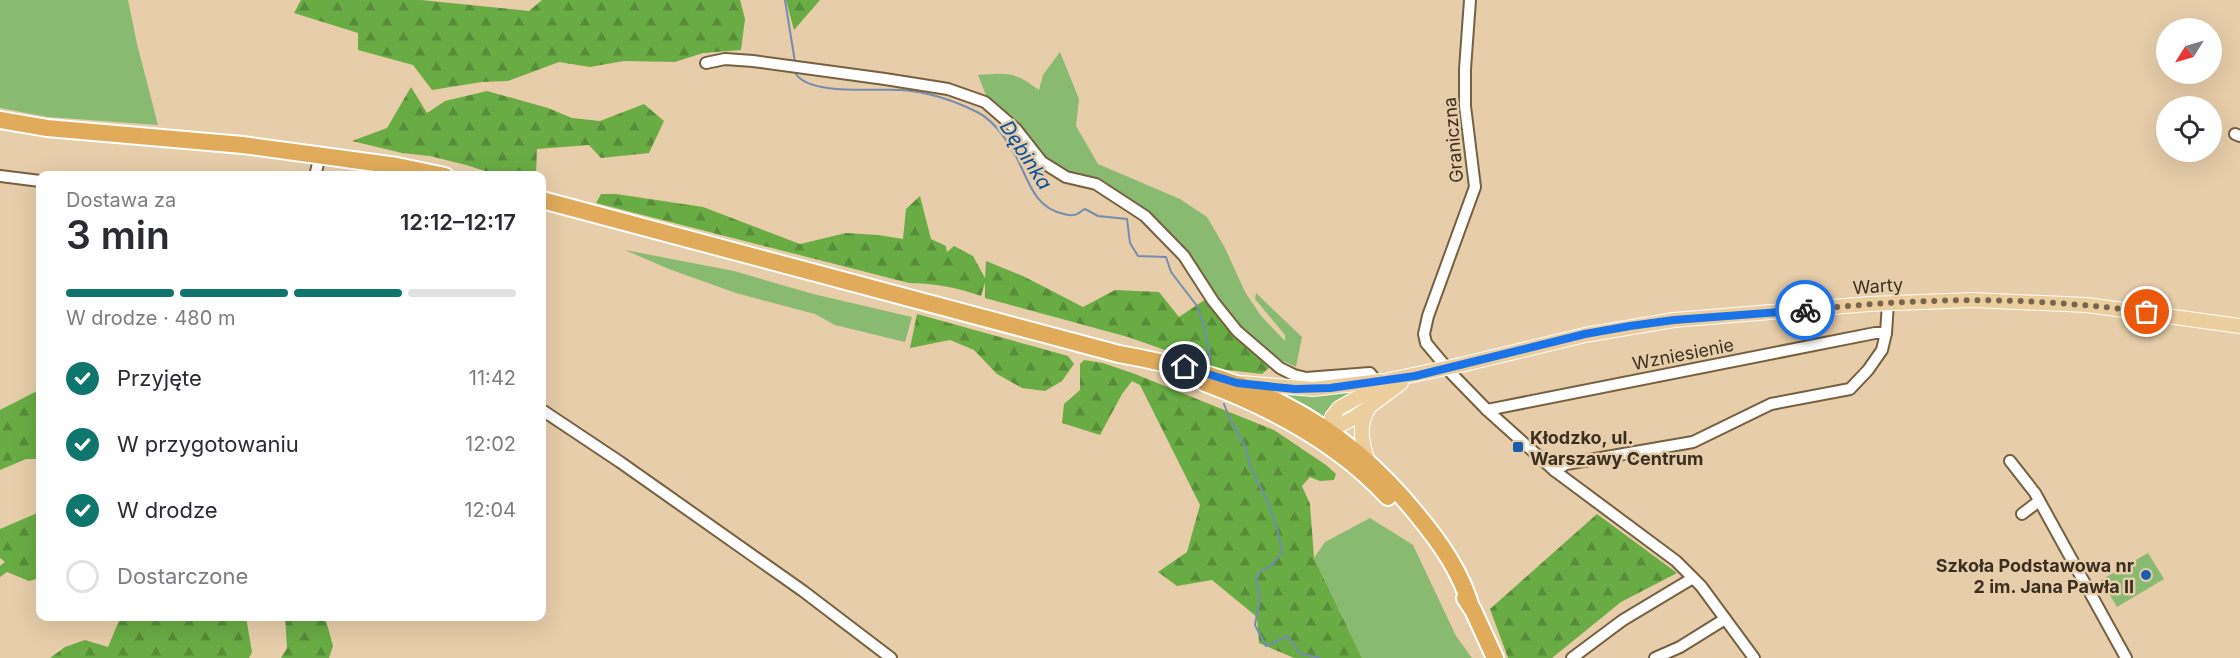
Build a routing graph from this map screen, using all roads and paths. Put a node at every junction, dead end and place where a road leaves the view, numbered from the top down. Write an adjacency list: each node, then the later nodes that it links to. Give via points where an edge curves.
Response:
1 (1470, 0): 13 (street, Graniczna, via 1465,106 1475,188 1424,334 1426,343)
2 (706, 63): 16 (street, via 725,59 753,61 885,79 948,89 985,102 1016,129 1042,162 1066,177 1096,184 1145,216 1184,256 1237,331 1280,368 1306,378 1370,373)
3 (0, 120): 4 (highway, via 47,129 187,139)
4 (321, 155): 5 (street); 6 (highway)
5 (316, 171)
6 (421, 171)
7 (0, 176): 8 (street)
8 (36, 180)
9 (546, 201): 15 (highway)
10 (1888, 303): 11 (main road, Warty, via 2058,303); 12 (street); 13 (main road, Warty, via 1654,322 1585,334)
11 (2240, 326)
12 (1886, 333): 19 (street, Wzniesienie); 24 (street, via 1878,357 1850,389 1772,404 1693,442 1566,464)
13 (1448, 368): 14 (main road, Warty); 19 (street)
14 (1415, 376): 16 (main road, Warty); 18 (main road, Warty, via 1391,388)
15 (1207, 378): 17 (highway); 21 (highway)
16 (1383, 381): 17 (main road, via 1313,389); 21 (main road, Warty, via 1339,408)
17 (1237, 383): 21 (highway, via 1292,409)
18 (1369, 407): 21 (main road, Warty); 22 (main road, via 1361,432)
19 (1487, 410): 24 (street)
20 (546, 413): 30 (street, via 803,591)
21 (1325, 436): 22 (highway); 27 (highway, via 1385,492)
22 (1366, 459): 27 (highway, via 1414,510)
23 (2010, 461): 25 (street)
24 (1555, 471): 28 (street, via 1676,561)
25 (2037, 497): 26 (street); 35 (street)
26 (2022, 514)
27 (1449, 566): 31 (highway)
28 (1693, 578): 29 (street); 32 (street)
29 (1725, 619): 33 (street); 34 (street)
30 (891, 658)
31 (1495, 658)
32 (1572, 658)
33 (1655, 658)
34 (1754, 658)
35 (2126, 658)

